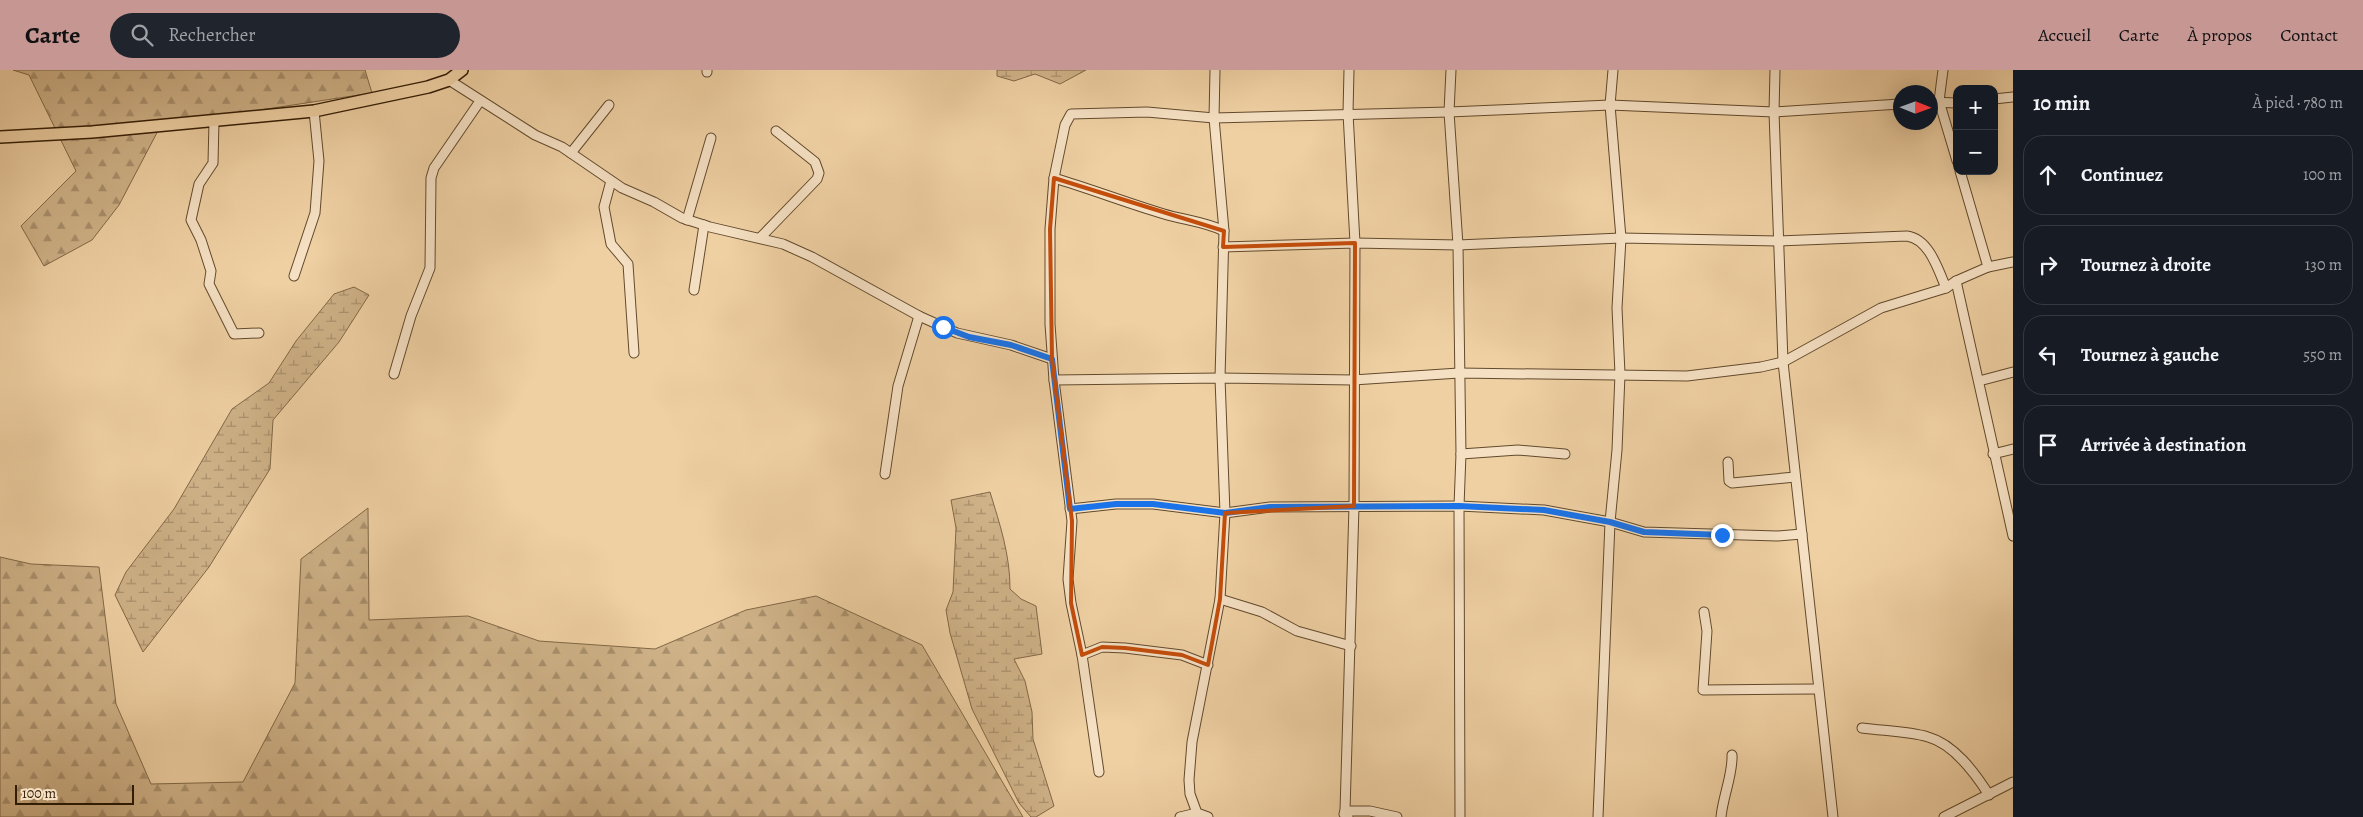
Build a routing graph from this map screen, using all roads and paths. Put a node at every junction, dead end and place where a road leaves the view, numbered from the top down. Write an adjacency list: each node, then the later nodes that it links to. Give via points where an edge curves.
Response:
1 (462, 70): 8 (main road)
2 (1215, 70): 23 (street)
3 (1349, 70): 22 (street)
4 (1451, 70): 20 (street)
5 (1612, 70): 17 (street)
6 (1775, 70): 21 (street)
7 (1943, 70): 9 (street)
8 (448, 80): 12 (street); 19 (main road, via 360,103)
9 (1938, 89)
10 (2013, 97): 11 (street)
11 (1998, 99)
12 (480, 101): 29 (street, via 535,136); 55 (street, via 432,174 430,268 411,316)
13 (1938, 101): 14 (street)
14 (1953, 103)
15 (1893, 104): 21 (street)
16 (609, 105): 29 (street)
17 (1610, 105): 20 (street); 21 (street); 37 (street)
18 (1938, 109): 28 (street)
19 (314, 111): 24 (main road); 44 (street, via 319,161 315,213)
20 (1449, 112): 22 (street); 40 (street)
21 (1774, 112): 38 (street)
22 (1348, 113): 23 (street); 39 (street)
23 (1214, 118): 31 (street, via 1147,112 1072,114 1065,124); 35 (street)
24 (214, 121): 26 (main road); 49 (street, via 213,164 199,184 191,220 210,271 209,284 234,334)
25 (776, 132): 36 (street, via 815,162 820,173)
26 (0, 136)
27 (711, 138): 33 (street)
28 (1953, 150)
29 (571, 153): 32 (street)
30 (1961, 175): 43 (street)
31 (1054, 178): 35 (street); 51 (street, via 1050,229)
32 (611, 181): 33 (street); 50 (street, via 604,206 611,244 628,264)
33 (687, 220): 34 (street)
34 (704, 225): 36 (street); 47 (street)
35 (1224, 231): 41 (street)
36 (760, 238): 48 (street, via 812,257)
37 (1621, 238): 38 (street); 40 (street); 56 (street, via 1617,308)
38 (1778, 241): 46 (street, via 1916,237 1927,249); 52 (street)
39 (1354, 243): 40 (street); 41 (street); 59 (street)
40 (1458, 245): 54 (street)
41 (1223, 247): 57 (street)
42 (2013, 262): 43 (street)
43 (1988, 267): 45 (street)
44 (294, 276)
45 (1956, 281): 46 (street); 60 (street)
46 (1946, 288): 52 (street, via 1880,308)
47 (694, 290)
48 (919, 316): 51 (street, via 969,337 1011,345); 66 (street, via 898,386)
49 (259, 333)
50 (634, 354)
51 (1052, 359): 58 (street)
52 (1783, 362): 56 (street, via 1687,376); 67 (street)
53 (2013, 372): 60 (street)
54 (1459, 373): 56 (street); 59 (street); 62 (street)
55 (394, 374)
56 (1620, 374): 72 (street)
57 (1220, 378): 58 (street); 59 (street); 71 (street)
58 (1054, 380): 70 (street)
59 (1353, 380): 68 (street)
60 (1979, 381): 64 (street)
61 (2013, 449): 64 (street)
62 (1461, 454): 63 (street, via 1518,450); 69 (street)
63 (1565, 454)
64 (1993, 454): 74 (street)
65 (1728, 462): 67 (street, via 1729,481 1732,483)
66 (885, 474)
67 (1795, 477): 73 (street)
68 (1354, 506): 69 (street); 71 (street, via 1270,507); 77 (street)
69 (1459, 506): 72 (street, via 1544,510); 91 (street)
70 (1070, 509): 71 (street, via 1153,504); 78 (street, via 1069,587)
71 (1225, 513): 75 (street)
72 (1610, 522): 73 (street, via 1644,532); 92 (street)
73 (1802, 534): 80 (street)
74 (2013, 536)
75 (1220, 599): 77 (street, via 1262,612 1296,631); 79 (street)
76 (1704, 612): 80 (street, via 1707,631 1703,690)
77 (1351, 646): 87 (street)
78 (1082, 655): 79 (street, via 1102,647 1125,648 1182,656); 83 (street)
79 (1208, 665): 86 (street, via 1192,742 1189,780 1190,794)
80 (1818, 689): 94 (street)
81 (1862, 728): 85 (street, via 1938,741 1977,776)
82 (1732, 755): 93 (street)
83 (1099, 772)
84 (2013, 782): 85 (street)
85 (1989, 795): 95 (street)
86 (1198, 813): 88 (street); 89 (street)
87 (1346, 815): 90 (street, via 1370,812)
88 (1180, 817)
89 (1208, 817)
90 (1398, 817)
91 (1460, 817)
92 (1598, 817)
93 (1721, 817)
94 (1833, 817)
95 (1944, 817)

